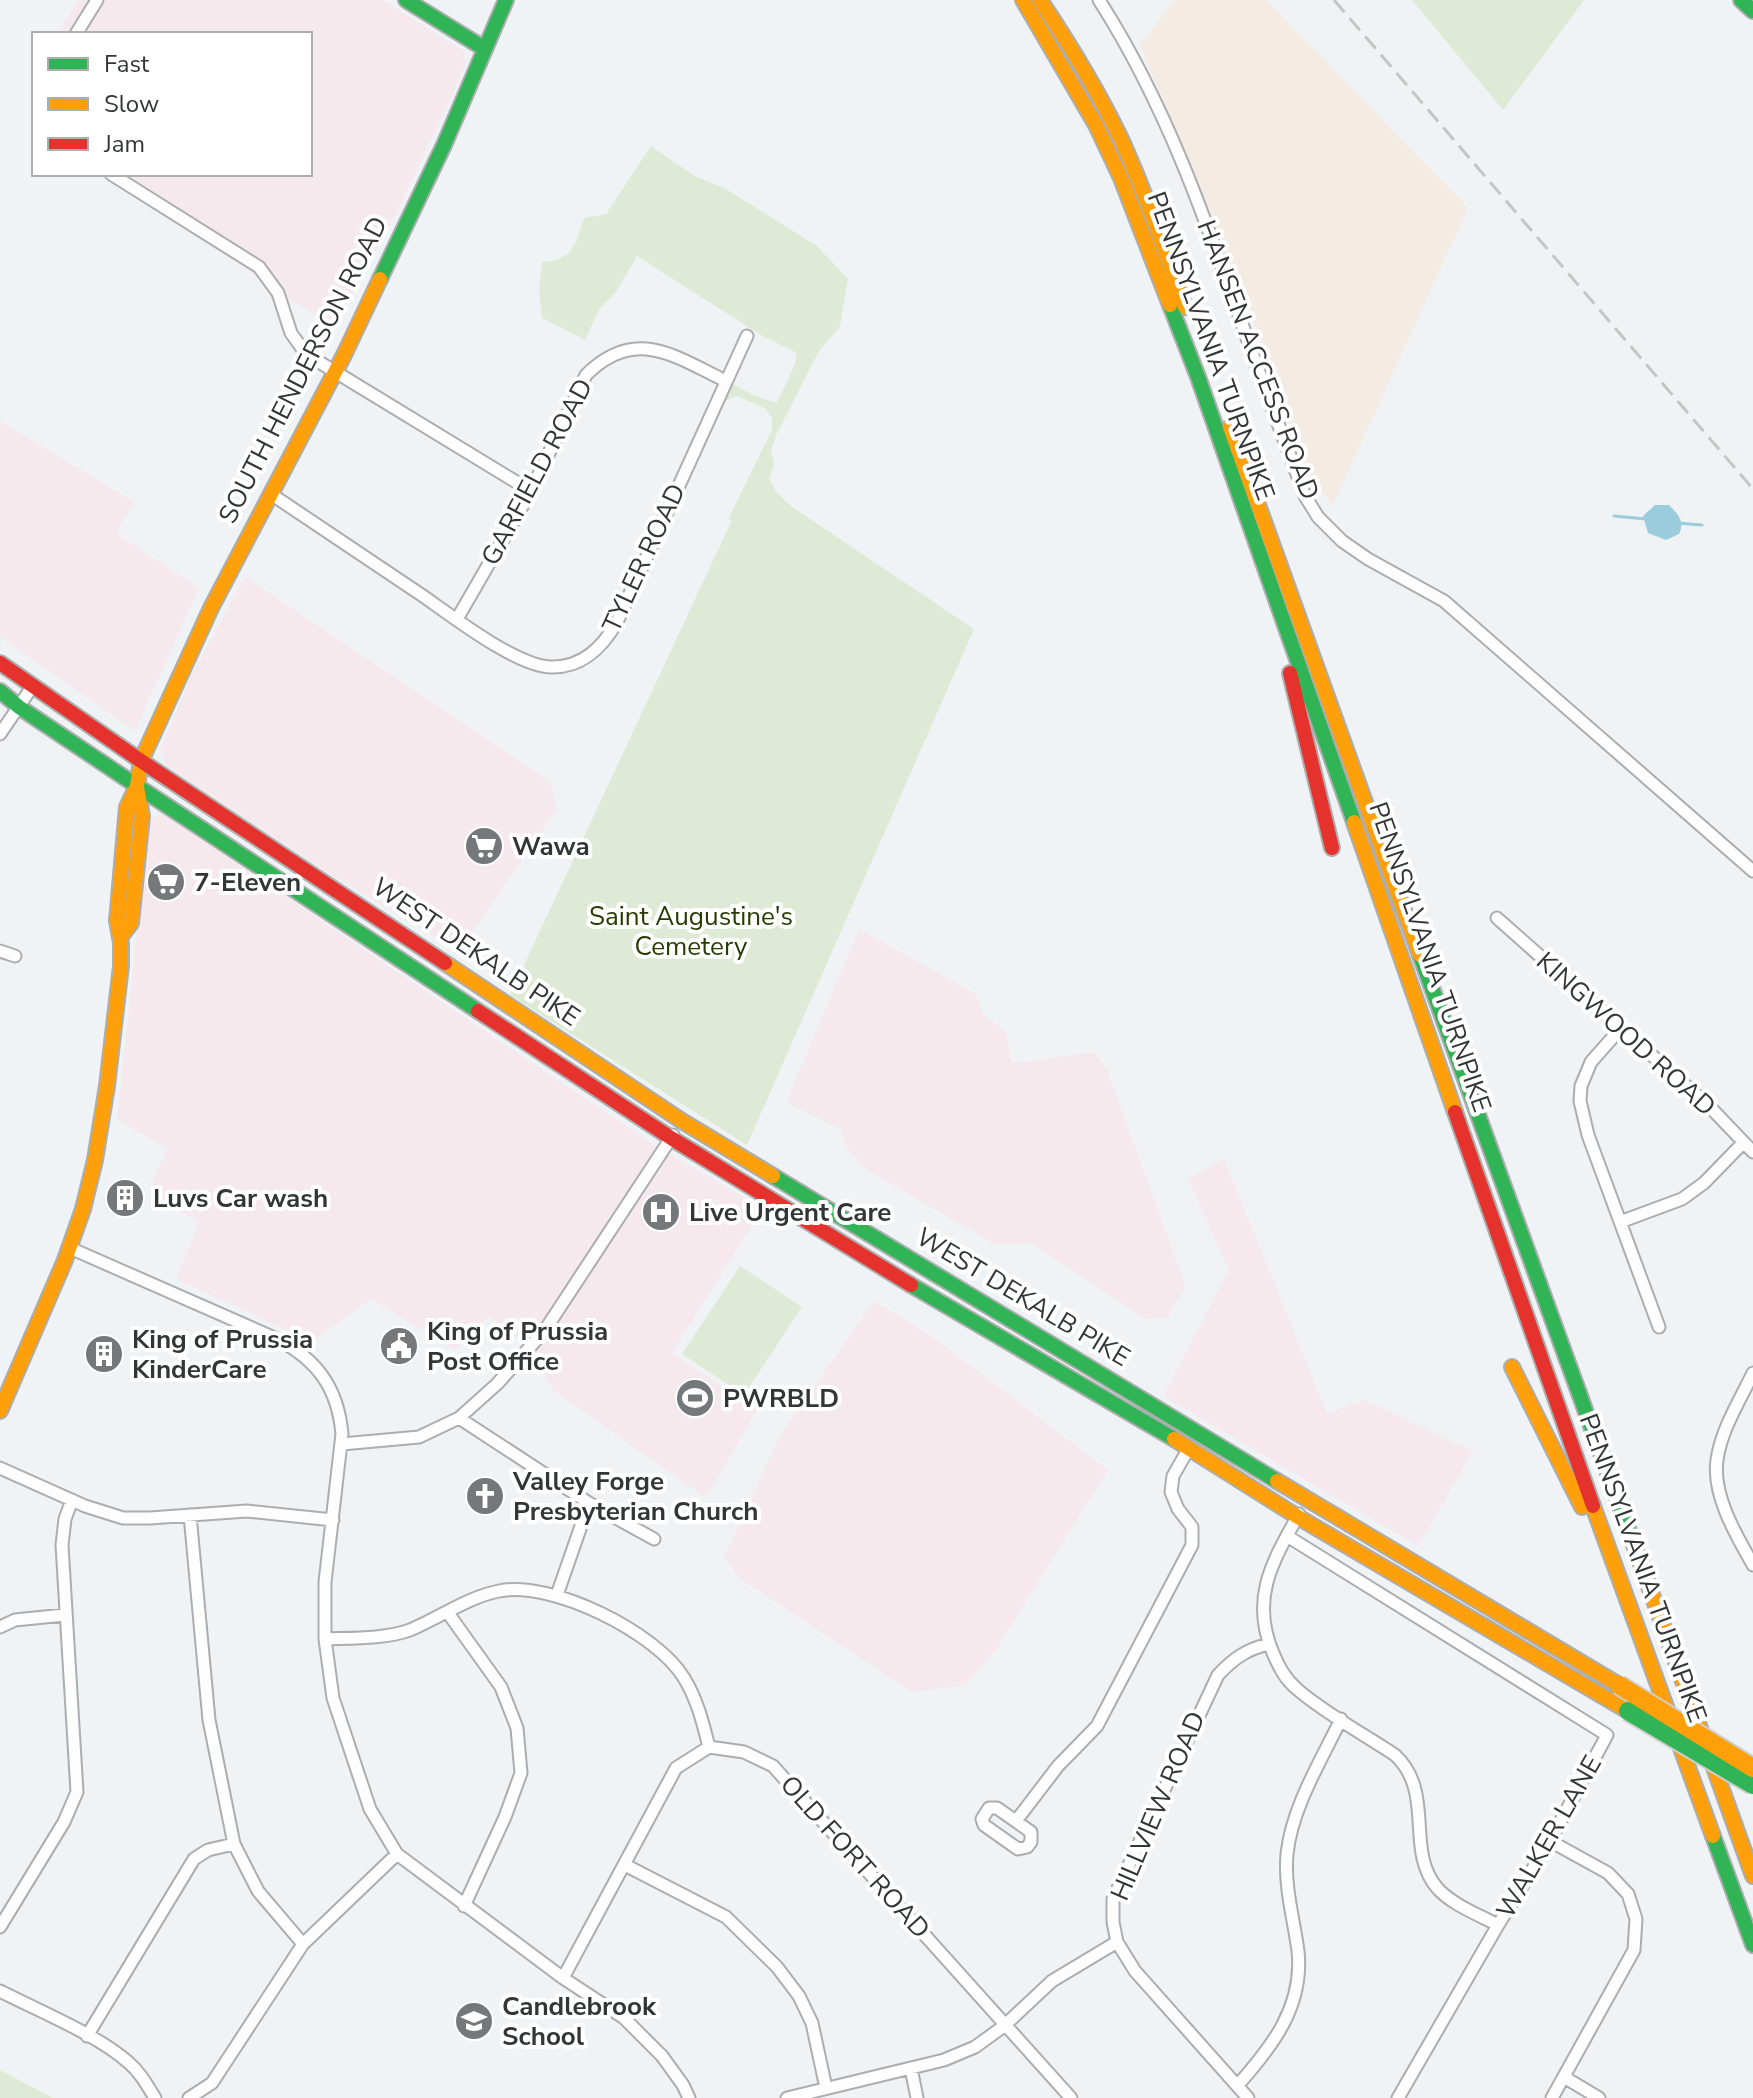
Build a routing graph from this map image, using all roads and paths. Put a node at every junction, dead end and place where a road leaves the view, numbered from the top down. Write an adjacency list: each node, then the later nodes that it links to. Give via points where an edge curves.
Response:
1 (97, 0): 9 (street)
2 (406, 0): 10 (main road)
3 (506, 0): 10 (main road, SOUTH HENDERSON ROAD)
4 (1023, 0): 17 (main road, PENNSYLVANIA TURNPIKE, via 1121,178)
5 (1040, 0): 75 (main road, PENNSYLVANIA TURNPIKE, via 1098,95 1142,188)
6 (1099, 0): 27 (street, HANSEN ACCESS ROAD, via 1154,97 1186,169 1305,496 1318,517 1368,559 1444,601)
7 (1741, 0): 8 (main road)
8 (1753, 11)
9 (77, 32)
10 (485, 49): 13 (main road, SOUTH HENDERSON ROAD)
11 (114, 176): 13 (street, via 259,267 278,293 298,345)
12 (747, 336): 14 (street, TYLER ROAD)
13 (336, 371): 15 (street); 16 (main road, SOUTH HENDERSON ROAD)
14 (726, 381): 15 (street, GARFIELD ROAD, via 661,351 643,348 611,354 586,375); 18 (street, TYLER ROAD, via 617,622 598,649 569,665 535,664)
15 (531, 491): 18 (street, GARFIELD ROAD)
16 (271, 494): 18 (street, TYLER ROAD); 24 (main road, SOUTH HENDERSON ROAD, via 211,608)
17 (1267, 576): 26 (main road); 62 (main road, PENNSYLVANIA TURNPIKE)
18 (457, 619)
19 (0, 663): 20 (main road, WEST DEKALB PIKE)
20 (32, 687): 22 (street); 24 (main road, WEST DEKALB PIKE)
21 (0, 691): 22 (main road, WEST DEKALB PIKE)
22 (19, 707): 23 (street); 25 (main road, WEST DEKALB PIKE)
23 (0, 734)
24 (141, 761): 25 (main road, SOUTH HENDERSON ROAD); 32 (main road, WEST DEKALB PIKE)
25 (137, 786): 29 (main road, WEST DEKALB PIKE); 41 (main road, SOUTH HENDERSON ROAD, via 127,807 117,921 122,935 102,1126)
26 (1332, 848)
27 (1753, 871)
28 (1497, 918): 35 (street, KINGWOOD ROAD)
29 (364, 935): 32 (main road, via 423,962); 33 (main road, WEST DEKALB PIKE)
30 (0, 951): 31 (street)
31 (15, 956)
32 (441, 961): 34 (main road, WEST DEKALB PIKE)
33 (420, 973): 34 (main road); 37 (main road, WEST DEKALB PIKE)
34 (481, 988): 36 (main road, WEST DEKALB PIKE)
35 (1621, 1028): 38 (street, KINGWOOD ROAD); 40 (street, via 1591,1062 1580,1101)
36 (682, 1121): 37 (street); 51 (main road, WEST DEKALB PIKE)
37 (671, 1138): 46 (street, via 545,1330); 48 (main road, WEST DEKALB PIKE)
38 (1743, 1143): 39 (street, KINGWOOD ROAD); 40 (street, via 1682,1199)
39 (1753, 1152)
40 (1620, 1222): 42 (street)
41 (70, 1248): 45 (main road, SOUTH HENDERSON ROAD); 47 (street, via 299,1352 330,1386)
42 (1659, 1327)
43 (1512, 1367): 62 (main road)
44 (1753, 1373): 58 (street, via 1722,1438 1716,1464 1721,1495)
45 (0, 1411)
46 (459, 1418): 47 (street, via 419,1437); 52 (street)
47 (342, 1444): 55 (street)
48 (1189, 1448): 54 (main road, WEST DEKALB PIKE); 70 (street, via 1173,1476 1171,1492 1192,1527 1192,1545 1097,1726)
49 (0, 1468): 50 (street)
50 (72, 1500): 53 (street, via 123,1518); 61 (street, via 62,1545)
51 (1308, 1500): 54 (street); 68 (main road, WEST DEKALB PIKE, bridge)
52 (589, 1503): 57 (street); 59 (street)
53 (190, 1515): 55 (street, via 247,1511); 72 (street, via 209,1720)
54 (1298, 1517): 56 (street); 69 (main road, WEST DEKALB PIKE, bridge)
55 (333, 1520): 64 (street)
56 (1287, 1536): 65 (street, via 1264,1589 1262,1619); 71 (street, WALKER LANE, via 1607,1735)
57 (654, 1539)
58 (1753, 1565)
59 (557, 1595): 60 (street, via 500,1590); 67 (street, via 600,1612 660,1652 683,1676)
60 (448, 1613): 64 (street, via 406,1631); 76 (street, via 501,1687 517,1728 521,1773)
61 (64, 1615): 63 (street, via 15,1620); 78 (street, via 77,1792)
62 (1632, 1616): 81 (main road, PENNSYLVANIA TURNPIKE)
63 (0, 1627)
64 (325, 1639): 73 (street, via 333,1698 351,1756 370,1809)
65 (1269, 1644): 66 (street, via 1282,1673 1297,1689); 79 (street, HILLVIEW ROAD, via 1234,1658 1209,1691 1113,1899)
66 (1341, 1719): 77 (street, via 1406,1765 1418,1799 1423,1858 1440,1891); 88 (street, via 1290,1834 1288,1887 1299,1956 1289,2014 1272,2046)
67 (709, 1747): 74 (street, via 676,1768); 84 (street, OLD FORT ROAD, via 744,1752 773,1766)
68 (1753, 1768)
69 (1753, 1785)
70 (1016, 1821)
71 (1550, 1841): 77 (street, WALKER LANE); 87 (street, via 1608,1873 1628,1894 1636,1919 1634,1950)
72 (234, 1844): 80 (street, via 258,1891); 85 (street, via 194,1859)
73 (397, 1854): 76 (street); 80 (street)
74 (625, 1865): 82 (street); 89 (street, via 726,1917 777,1967 812,2023)
75 (1753, 1876)
76 (464, 1906): 82 (street)
77 (1498, 1925): 97 (street, WALKER LANE)
78 (0, 1927)
79 (1117, 1942): 84 (street, via 1052,1981); 88 (street, HILLVIEW ROAD, via 1135,1971)
80 (303, 1944): 91 (street, via 212,2083)
81 (1753, 1945)
82 (563, 1978): 92 (street, via 624,2018 662,2056)
83 (0, 1991): 85 (street)
84 (1004, 2026): 86 (street, via 975,2047); 95 (street, OLD FORT ROAD)
85 (87, 2036): 90 (street, via 127,2061)
86 (911, 2068): 89 (street); 94 (street)
87 (1564, 2077): 98 (street); 99 (street)
88 (1237, 2086): 96 (street, HILLVIEW ROAD)
89 (826, 2088): 93 (street)
90 (155, 2098)
91 (189, 2098)
92 (689, 2098)
93 (787, 2098)
94 (917, 2098)
95 (1071, 2098)
96 (1248, 2098)
97 (1398, 2098)
98 (1552, 2098)
99 (1599, 2098)

